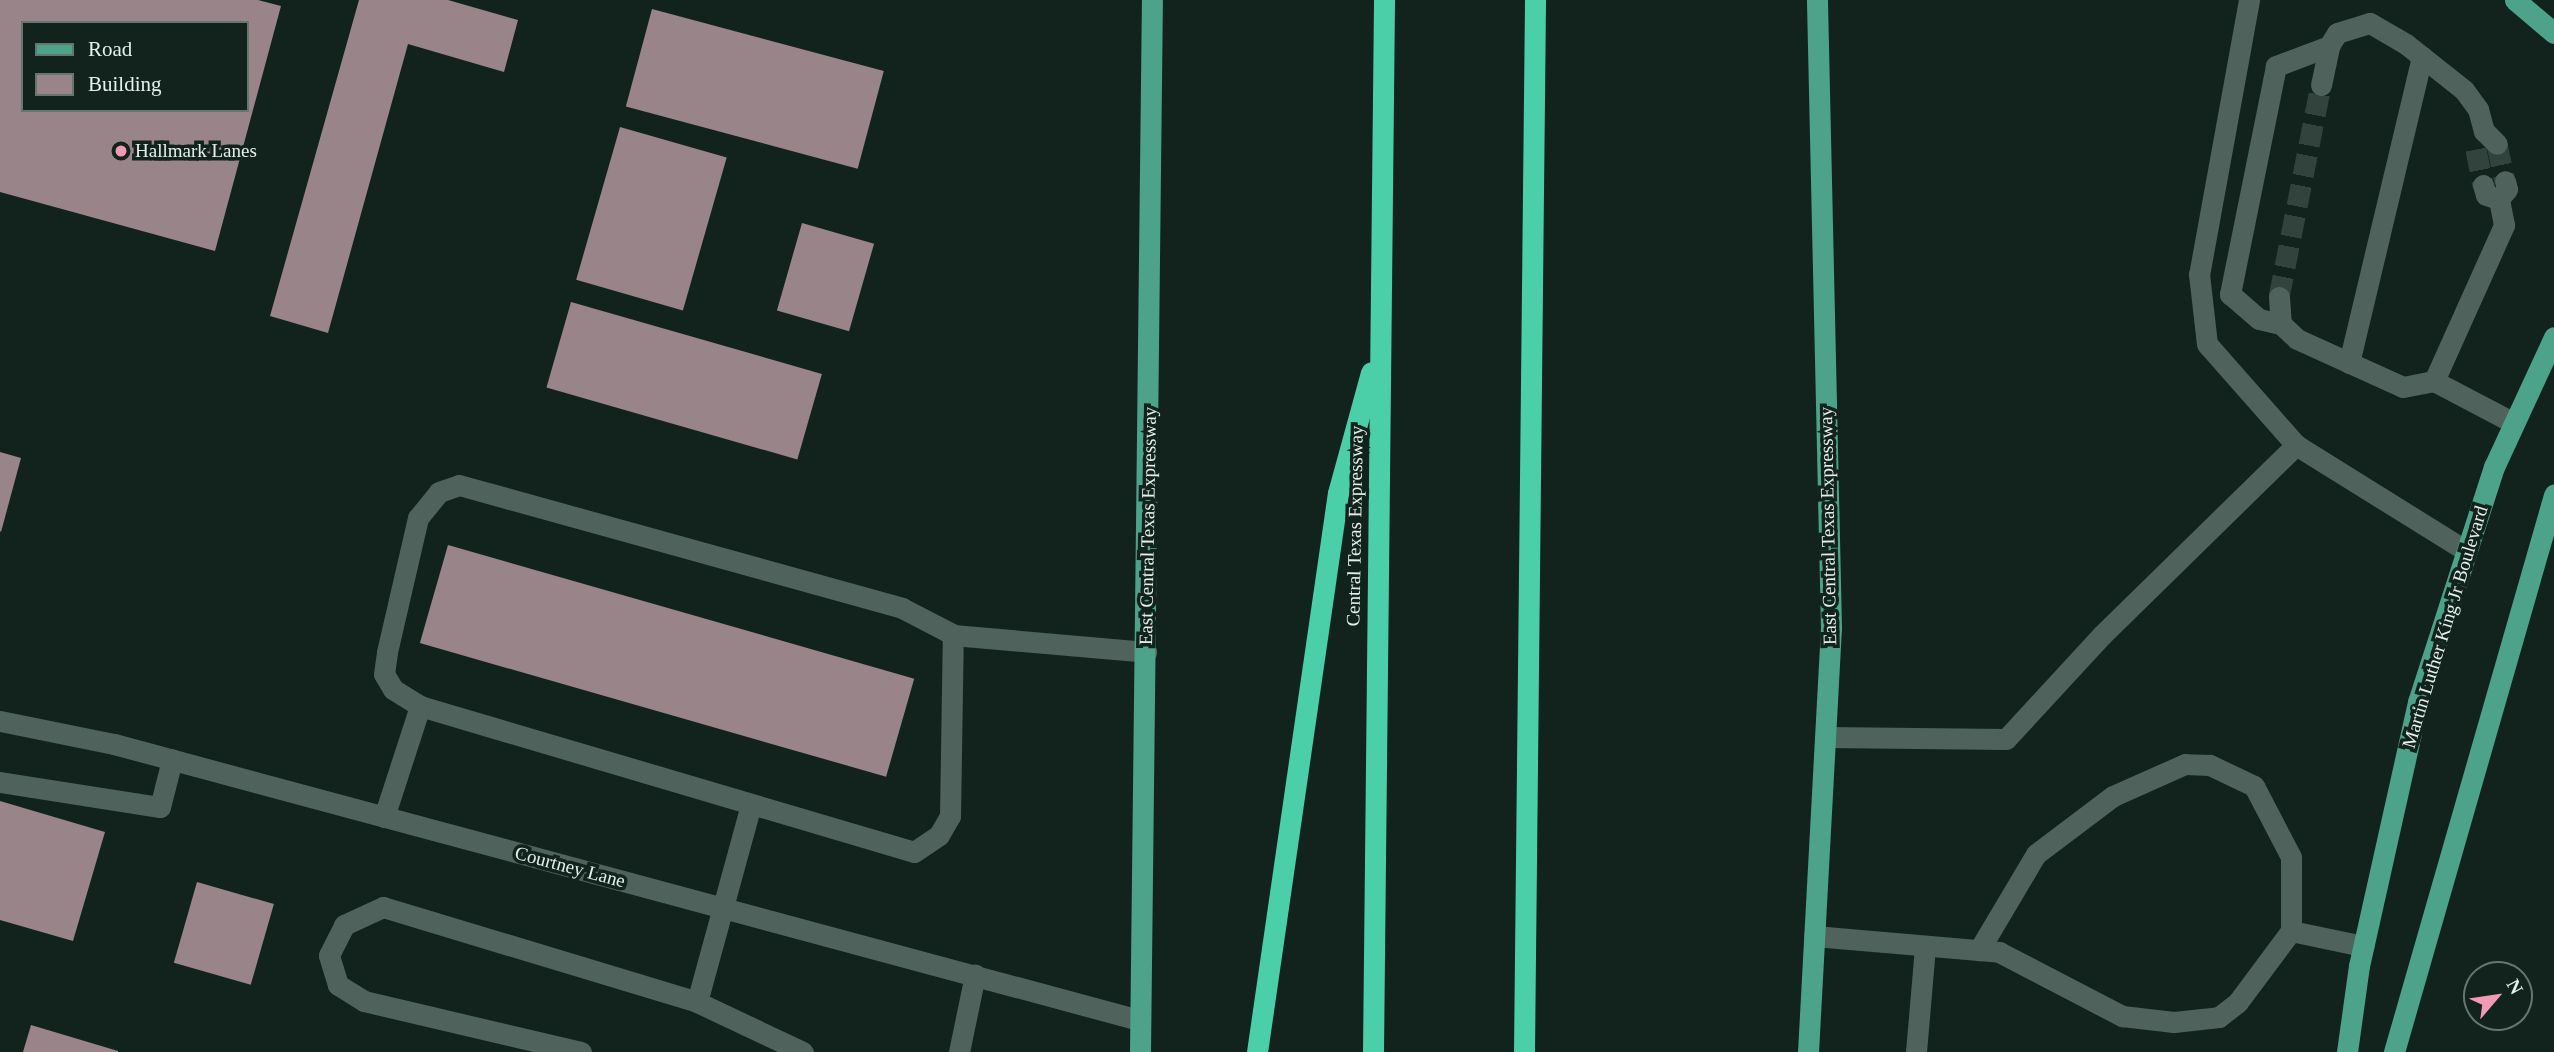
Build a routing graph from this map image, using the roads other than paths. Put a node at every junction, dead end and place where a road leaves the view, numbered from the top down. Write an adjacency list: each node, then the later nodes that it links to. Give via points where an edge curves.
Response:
1 (1152, 0): 24 (main road, East Central Texas Expressway)
2 (1384, 0): 16 (highway, Central Texas Expressway)
3 (1535, 0): 47 (highway)
4 (1816, 0): 27 (main road, East Central Texas Expressway, via 1831,628)
5 (2249, 0): 20 (street, via 2199,274 2207,344)
6 (2515, 0): 7 (main road)
7 (2554, 33)
8 (2329, 46): 9 (street, via 2337,33 2370,23); 10 (street); 14 (street, via 2276,66 2230,294 2259,319)
9 (2422, 57): 11 (street, via 2464,90 2478,109); 17 (street)
10 (2321, 85)
11 (2486, 141)
12 (2496, 188): 18 (street, via 2504,225)
13 (2279, 297): 14 (street)
14 (2281, 324): 17 (street, via 2297,339)
15 (2554, 337): 19 (main road, Martin Luther King Jr Boulevard)
16 (1379, 344): 45 (highway, via 1338,493); 46 (highway, Central Texas Expressway)
17 (2349, 363): 18 (street, via 2403,387)
18 (2434, 381): 19 (street)
19 (2514, 423): 22 (main road, Martin Luther King Jr Boulevard)
20 (2296, 445): 22 (street); 27 (street, via 2102,635 2006,739)
21 (2554, 495): 51 (main road)
22 (2466, 551): 36 (main road, Martin Luther King Jr Boulevard, via 2418,702)
23 (954, 635): 24 (street); 25 (street, via 901,608 459,485 439,492 418,518 387,652 384,674 393,689); 30 (street, via 950,816 939,835 914,852)
24 (1146, 652): 40 (main road, East Central Texas Expressway)
25 (420, 706): 30 (street); 31 (street)
26 (0, 721): 28 (street, Courtney Lane)
27 (1825, 737): 34 (main road, East Central Texas Expressway)
28 (172, 760): 29 (street, via 160,807); 31 (street, Courtney Lane)
29 (0, 782)
30 (751, 804): 32 (street)
31 (384, 817): 32 (street, Courtney Lane)
32 (721, 908): 38 (street, Courtney Lane); 39 (street)
33 (2291, 931): 36 (street); 37 (street, via 2238,1002 2219,1017 2174,1022 2122,1016 1999,952); 37 (street, via 2291,857 2254,786 2210,765 2185,764 2113,796 2036,854)
34 (1814, 936): 35 (street); 48 (main road, East Central Texas Expressway)
35 (1925, 946): 37 (street); 49 (street)
36 (2363, 947): 50 (main road, Martin Luther King Jr Boulevard)
37 (1979, 950)
38 (975, 975): 40 (street, Courtney Lane); 43 (street)
39 (696, 1002): 41 (street, via 383,907 344,925 329,955 338,985 364,1001); 42 (street)
40 (1139, 1020): 44 (main road, East Central Texas Expressway)
41 (580, 1052)
42 (803, 1052)
43 (959, 1052)
44 (1140, 1052)
45 (1257, 1052)
46 (1373, 1052)
47 (1524, 1052)
48 (1808, 1052)
49 (1916, 1052)
50 (2347, 1052)
51 (2393, 1052)

